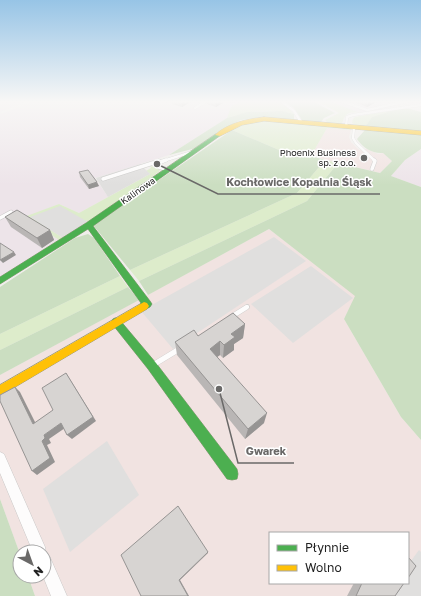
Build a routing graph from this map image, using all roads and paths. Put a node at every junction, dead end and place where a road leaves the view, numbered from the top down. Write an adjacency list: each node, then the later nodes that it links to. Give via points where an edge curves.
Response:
1 (228, 129): 5 (street, Kalinowa)
2 (350, 129): 7 (lane, via 356,143 375,161)
3 (371, 129): 4 (street, Kalinowa)
4 (421, 133)
5 (196, 151): 6 (lane); 8 (street, Kalinowa)
6 (159, 161): 8 (lane, via 157,165); 9 (lane)
7 (372, 169)
8 (168, 170): 12 (street, Kalinowa)
9 (103, 179)
10 (11, 212): 11 (lane)
11 (0, 218)
12 (89, 225): 13 (street, Kalinowa); 16 (street, via 147,304)
13 (0, 281)
14 (247, 307): 15 (lane)
15 (228, 319)
16 (116, 322): 18 (street); 19 (street)
17 (184, 347): 18 (lane)
18 (152, 366): 21 (street)
19 (0, 391)
20 (0, 458): 22 (street)
21 (232, 474)
22 (37, 544)
23 (52, 578): 24 (street)
24 (60, 596)

